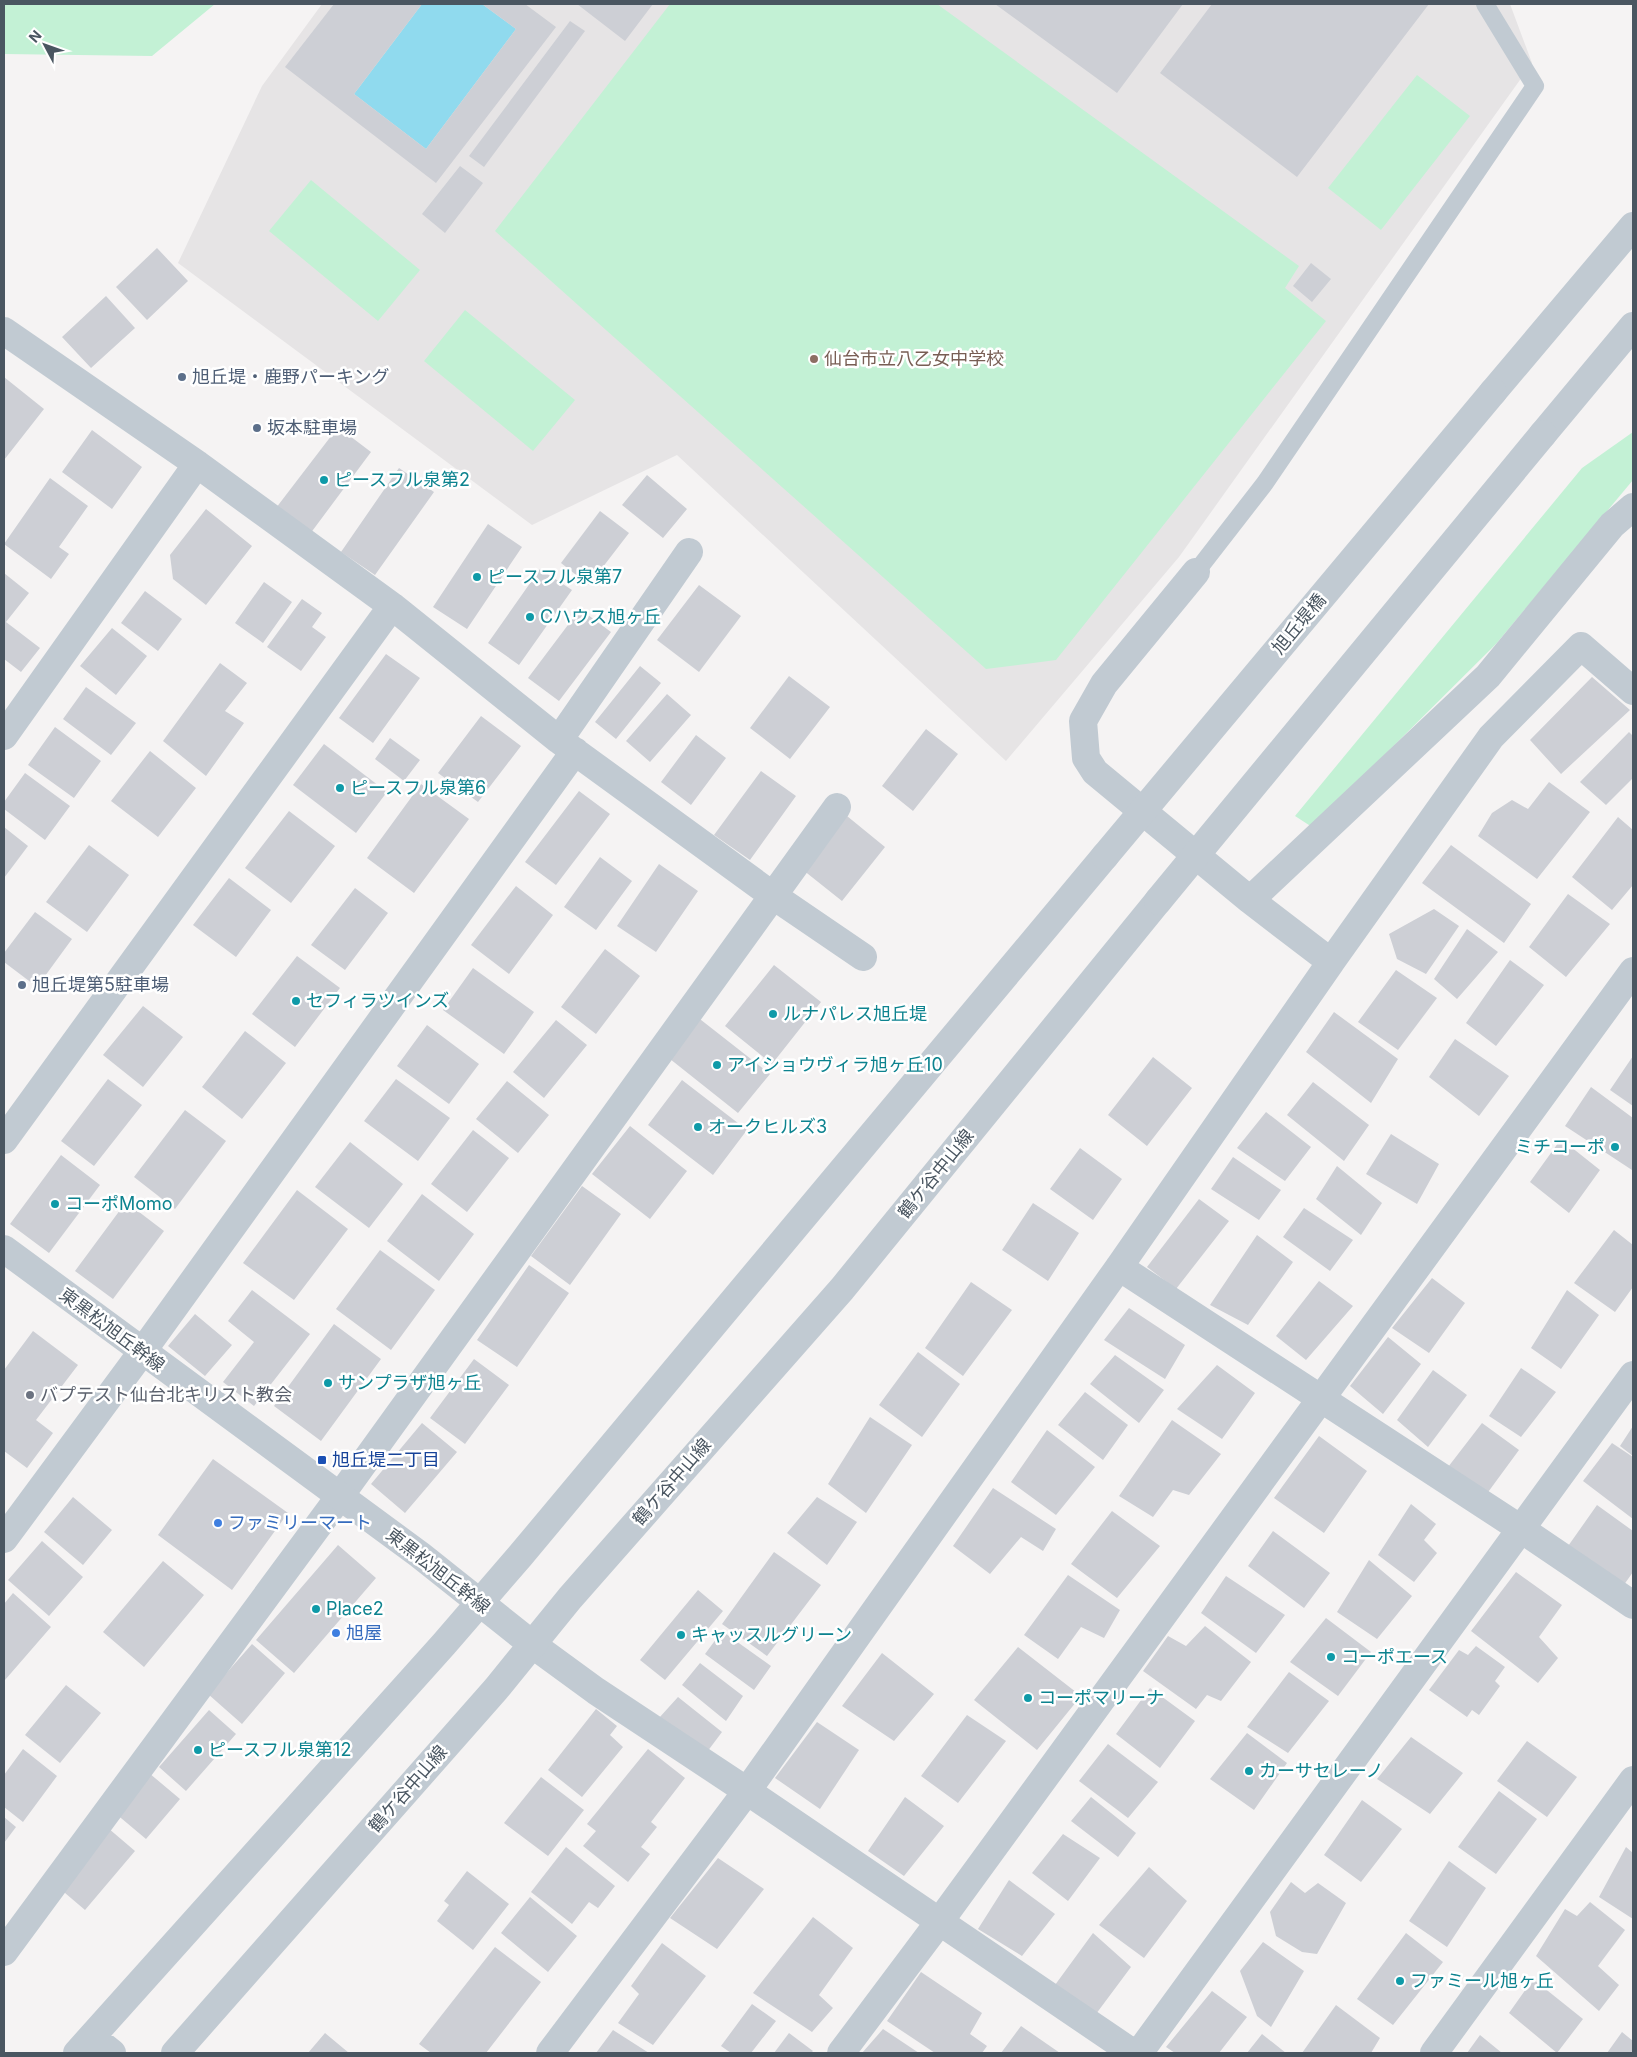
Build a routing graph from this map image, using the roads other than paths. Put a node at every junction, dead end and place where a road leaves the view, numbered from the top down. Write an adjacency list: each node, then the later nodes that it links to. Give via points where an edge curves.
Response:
1 (1485, 4): 8 (lane, via 1536,86 1265,483)
2 (1633, 226): 28 (street, 旭丘堤橋, bridge)
3 (1633, 326): 30 (street, 鶴ケ谷中山線, bridge, via 842,1289 570,1598)
4 (4, 331): 5 (street)
5 (197, 464): 9 (street); 11 (street)
6 (1633, 507): 15 (street, via 1612,525 1488,676)
7 (689, 552): 12 (street)
8 (1196, 572): 15 (street, via 1104,684 1082,721 1086,758 1095,772)
9 (392, 606): 12 (street); 19 (street)
10 (1633, 692): 17 (street, via 1581,646 1491,737)
11 (4, 736)
12 (567, 746): 14 (street); 22 (street)
13 (837, 807): 14 (street)
14 (772, 895): 16 (street); 25 (street)
15 (1250, 900): 17 (street)
16 (863, 956)
17 (1331, 962): 21 (street)
18 (1633, 971): 24 (street)
19 (4, 1140)
20 (4, 1249): 22 (street, 東黒松旭丘幹線)
21 (1119, 1267): 24 (street); 32 (street)
22 (142, 1352): 25 (street, 東黒松旭丘幹線); 27 (street)
23 (1633, 1375): 26 (street)
24 (1321, 1400): 26 (street); 33 (street)
25 (340, 1496): 28 (street, 東黒松旭丘幹線); 34 (street)
26 (1521, 1529): 29 (street); 40 (street)
27 (4, 1539)
28 (479, 1602): 30 (street, 東黒松旭丘幹線); 35 (street, 旭丘堤橋)
29 (1633, 1606)
30 (533, 1645): 32 (street, 東黒松旭丘幹線); 36 (street, 鶴ケ谷中山線)
31 (1633, 1780): 41 (street)
32 (747, 1791): 33 (street, 東黒松旭丘幹線); 37 (street)
33 (940, 1921): 38 (street); 39 (street, 東黒松旭丘幹線)
34 (4, 1952)
35 (94, 2048)
36 (175, 2053)
37 (550, 2053)
38 (841, 2053)
39 (1133, 2053)
40 (1139, 2053)
41 (1434, 2053)

